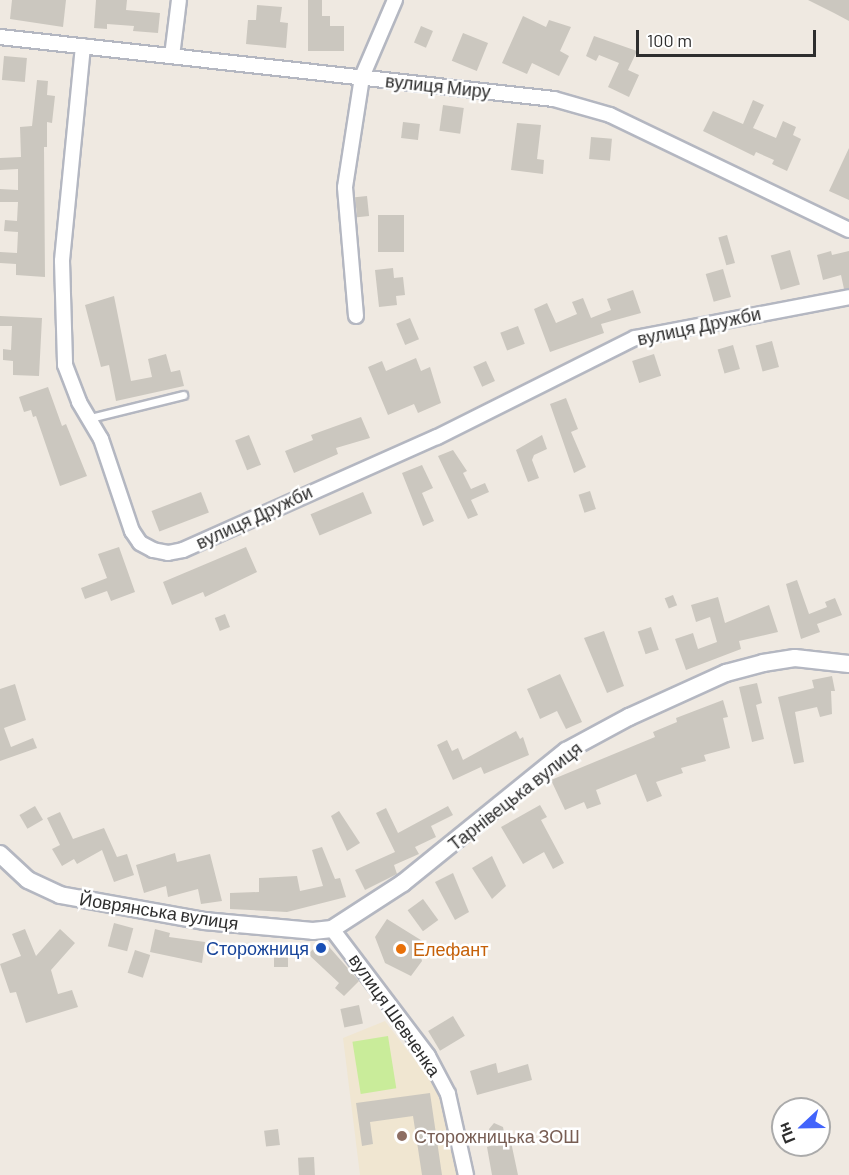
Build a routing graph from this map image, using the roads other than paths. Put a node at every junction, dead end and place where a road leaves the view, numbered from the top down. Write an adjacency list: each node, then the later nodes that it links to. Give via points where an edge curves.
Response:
1 (179, 0): 5 (street)
2 (395, 0): 6 (street)
3 (0, 38): 4 (street, вулиця Миру)
4 (83, 46): 5 (street, вулиця Миру); 11 (street, вулиця Дружби, via 62,261 62,324 65,365)
5 (172, 56): 6 (street, вулиця Миру)
6 (362, 77): 7 (street, вулиця Миру, via 554,99 610,115); 9 (street, via 345,187)
7 (849, 230)
8 (849, 297): 11 (street, вулиця Дружби, via 634,338 437,437 168,553 140,543 132,531)
9 (356, 316)
10 (183, 394): 11 (lane)
11 (90, 418)
12 (849, 664): 14 (street, Тарнівецька вулиця, via 795,658 763,663 726,673 629,717 566,752 403,884)
13 (0, 854): 14 (street, Йоврянська вулиця, via 28,880 60,895 204,921 306,931)
14 (332, 929): 15 (street, вулиця Шевченка, via 428,1056 448,1094)
15 (466, 1175)

